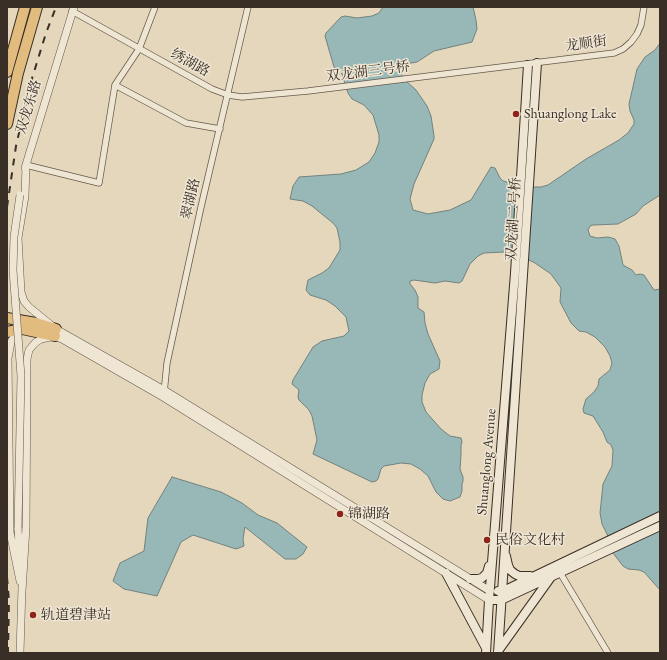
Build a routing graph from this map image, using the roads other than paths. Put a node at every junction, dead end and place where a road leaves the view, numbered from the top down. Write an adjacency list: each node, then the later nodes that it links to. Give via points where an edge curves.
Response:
1 (25, 7): 10 (highway)
2 (37, 7): 14 (highway, via 18,73)
3 (155, 7): 7 (street)
4 (248, 7): 13 (street, 翠湖路)
5 (644, 7): 8 (street, 龙顺街, via 637,34 623,49 614,53)
6 (73, 9): 7 (street, 绣湖路); 16 (street, 双龙东路)
7 (139, 49): 11 (street); 13 (street, 绣湖路, via 212,89)
8 (537, 63): 9 (street, 龙顺街); 17 (main road)
9 (528, 65): 12 (street, 双龙湖三号桥); 17 (main road)
10 (7, 72)
11 (115, 85): 15 (street, via 186,123); 16 (street, via 99,183)
12 (308, 91): 13 (street, 绣湖路, via 242,97)
13 (228, 95): 15 (street, 翠湖路)
14 (7, 124)
15 (220, 129): 24 (street, 翠湖路, via 172,340)
16 (26, 165): 23 (street, via 25,196 18,238 21,292 29,307); 34 (street, 双龙东路, bridge, via 14,237 13,270 21,376 18,528)
17 (526, 165): 18 (main road, 双龙湖二号桥); 19 (main road, 双龙湖二号桥)
18 (515, 273): 28 (main road, Shuanglong Avenue)
19 (524, 274): 27 (main road, Shuanglong Avenue)
20 (7, 318): 23 (highway, via 42,324)
21 (22, 329): 22 (highway); 23 (highway); 34 (street, via 14,335 8,358 10,532)
22 (7, 332)
23 (55, 332): 24 (street); 34 (street, via 35,343 29,350 27,359 26,527)
24 (164, 394): 30 (street); 33 (street)
25 (660, 516): 29 (main road, via 574,557)
26 (660, 526): 29 (main road, via 578,564)
27 (504, 546): 31 (main road, via 508,565 515,574); 35 (main road, Shuanglong Avenue)
28 (492, 558): 33 (main road, via 485,576 478,580); 36 (main road, Shuanglong Avenue)
29 (558, 569): 31 (main road); 32 (main road); 41 (street)
30 (446, 573): 36 (street); 38 (main road)
31 (537, 574): 35 (main road)
32 (551, 576): 37 (main road); 39 (main road)
33 (470, 579): 36 (street)
34 (22, 590): 40 (street)
35 (501, 592): 36 (main road); 37 (main road, Shuanglong Avenue)
36 (489, 595): 37 (main road); 38 (main road, Shuanglong Avenue)
37 (501, 600): 39 (main road, Shuanglong Avenue)
38 (487, 651)
39 (498, 652)
40 (20, 653)
41 (608, 653)

